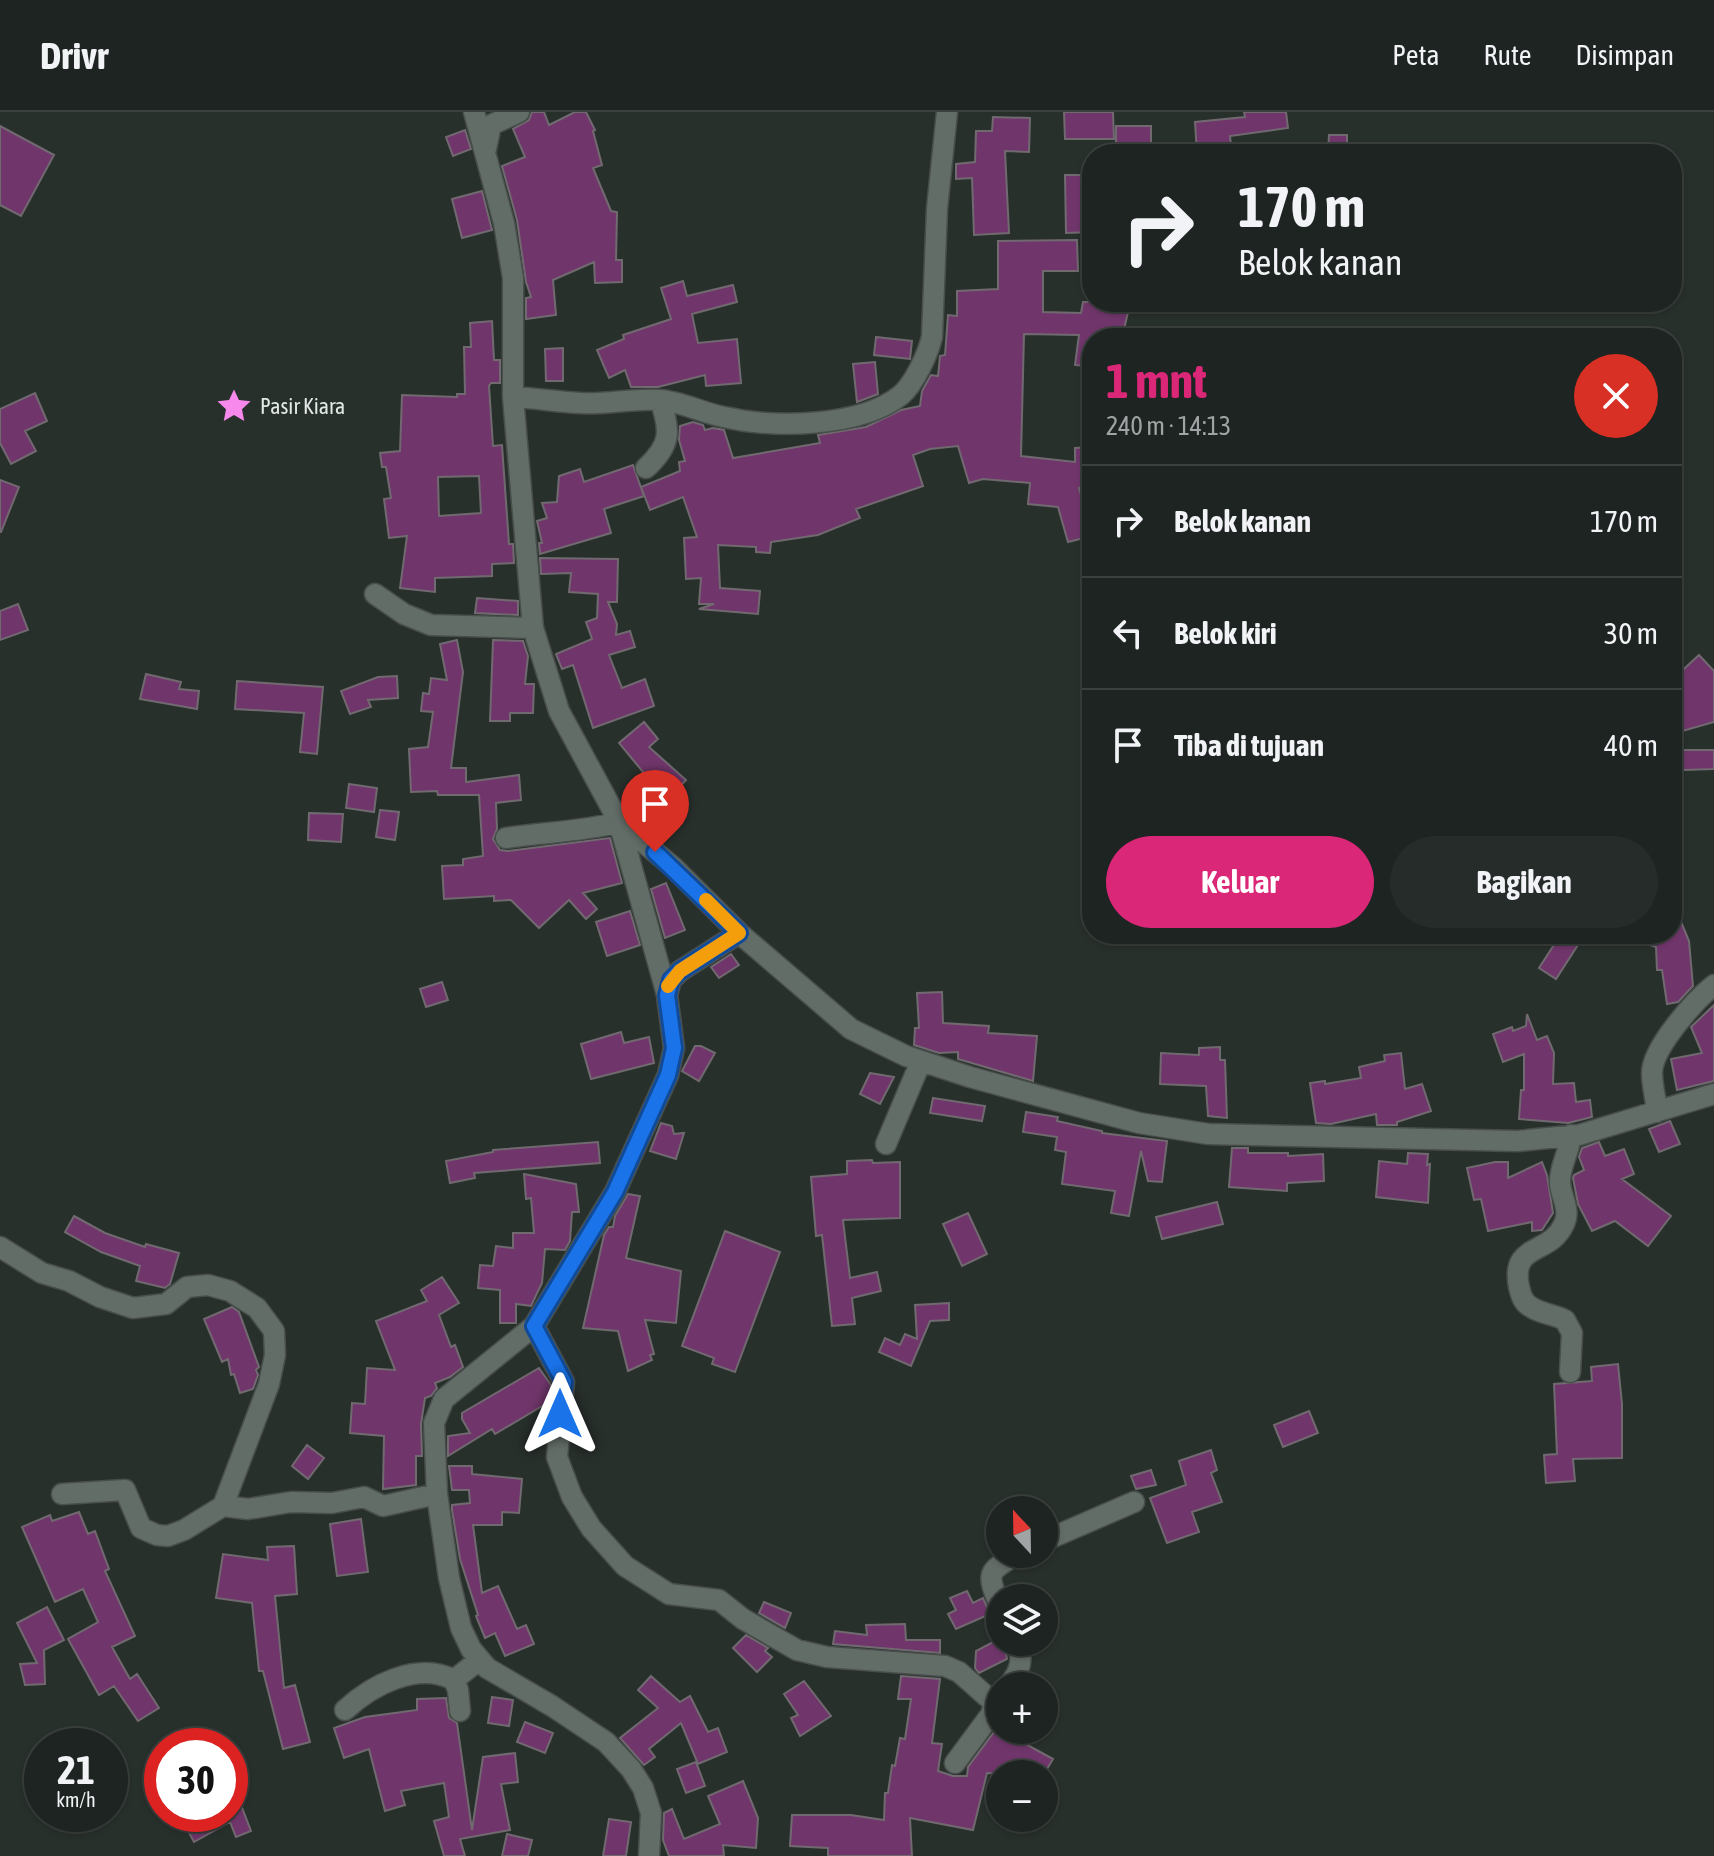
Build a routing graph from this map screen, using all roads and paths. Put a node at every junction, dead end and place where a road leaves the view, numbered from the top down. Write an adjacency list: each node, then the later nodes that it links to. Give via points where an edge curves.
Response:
1 (474, 112): 4 (street)
2 (519, 112): 4 (street, via 491,125)
3 (947, 112): 6 (street, via 932,337 904,393 873,410 788,425 722,417)
4 (486, 153): 5 (street, via 513,278)
5 (513, 397): 6 (street, via 581,404); 9 (street)
6 (660, 400): 7 (street, via 666,445)
7 (646, 468)
8 (375, 594): 9 (street, via 431,625)
9 (533, 628): 10 (street, via 559,711)
10 (619, 822): 11 (street); 12 (street); 14 (street)
11 (506, 838)
12 (739, 933): 14 (street, via 676,974); 15 (street, via 851,1029)
13 (1714, 985): 17 (street, via 1672,1031 1653,1062)
14 (667, 995): 21 (street, via 674,1048 668,1075 615,1192)
15 (921, 1061): 18 (street, via 1139,1123 1208,1134 1518,1141); 19 (street)
16 (1714, 1094): 17 (street)
17 (1657, 1112): 18 (street)
18 (1571, 1135): 22 (street, via 1560,1179 1566,1221 1558,1237 1523,1256 1517,1266 1527,1305 1565,1320 1572,1333)
19 (886, 1144)
20 (0, 1247): 26 (street, via 42,1273 133,1308 166,1304 187,1287 208,1285 257,1308 274,1331 275,1355)
21 (534, 1326): 24 (street, via 438,1409 433,1441); 30 (street, via 564,1382 557,1457 572,1497 625,1566 669,1594 719,1600 797,1650 945,1666)
22 (1570, 1372)
23 (62, 1494): 26 (street, via 125,1490 141,1528 162,1536 184,1530)
24 (437, 1494): 26 (street, via 383,1506 364,1497 248,1509); 28 (street, via 453,1601)
25 (1134, 1502): 27 (street)
26 (223, 1506)
27 (1058, 1535)
28 (479, 1660): 29 (street); 35 (street, via 606,1742 631,1769 651,1813)
29 (454, 1680): 31 (street, via 431,1674 388,1680); 32 (street)
30 (986, 1691)
31 (345, 1710)
32 (460, 1711)
33 (986, 1721): 34 (street)
34 (955, 1763)
35 (653, 1852)

